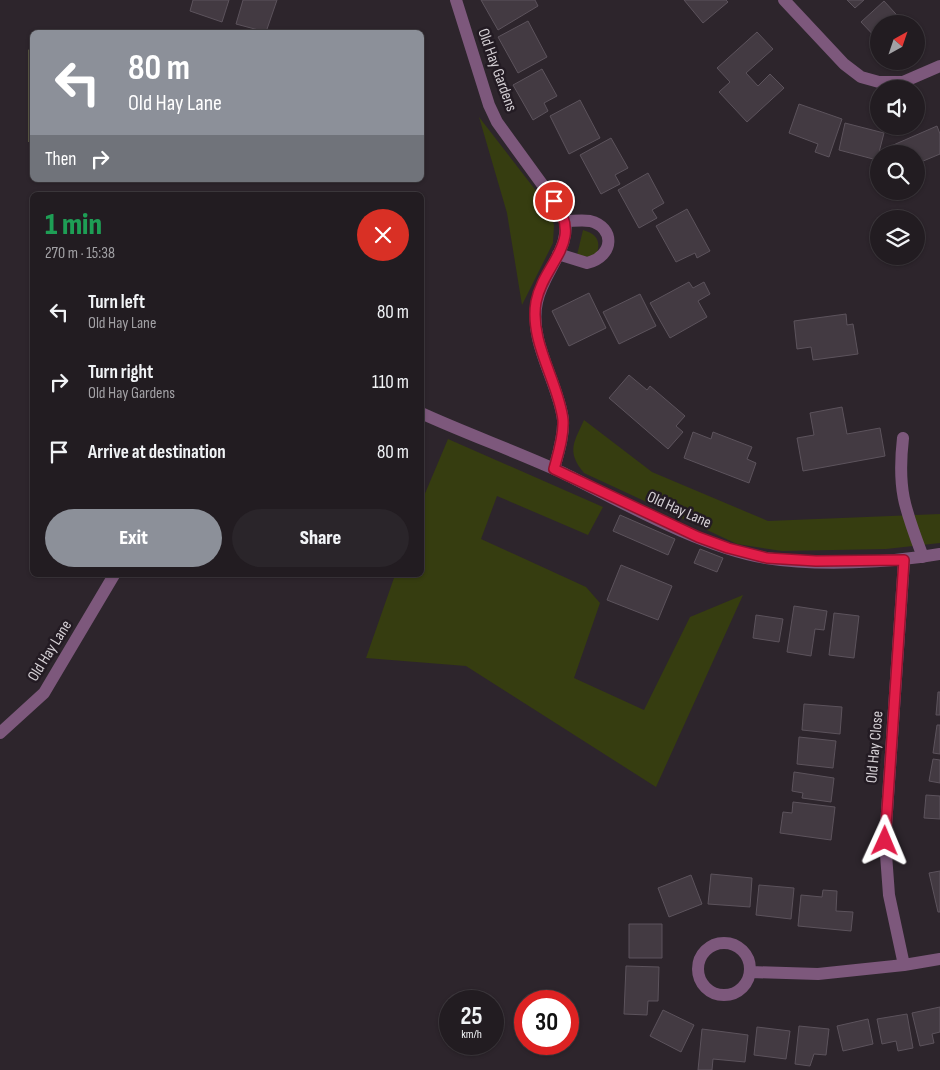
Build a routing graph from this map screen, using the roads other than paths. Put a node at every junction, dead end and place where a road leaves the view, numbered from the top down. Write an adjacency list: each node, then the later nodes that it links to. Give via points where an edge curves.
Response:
1 (456, 0): 4 (street, Old Hay Gardens, via 489,106)
2 (784, 0): 3 (street, via 844,64 861,77 878,82 902,82)
3 (940, 66)
4 (566, 221): 5 (street, via 565,240); 5 (street, via 590,221 600,226 607,236 608,247 604,255 586,263)
5 (558, 254): 8 (street, via 536,302 535,320 563,419)
6 (424, 414): 8 (street, Old Hay Lane)
7 (902, 438): 10 (street, via 901,489)
8 (554, 469): 11 (street, Old Hay Lane, via 728,548 767,558)
9 (940, 554): 10 (street, Old Hay Lane)
10 (923, 557): 11 (street, Old Hay Lane)
11 (904, 560): 15 (street, Old Hay Close, via 885,841 889,895)
12 (113, 577): 13 (street, Old Hay Lane, via 44,693)
13 (0, 733)
14 (940, 959): 15 (street)
15 (904, 965): 16 (street, via 818,974)
16 (751, 972): 16 (street, via 744,987 721,995 706,988 698,974 698,966 706,950 723,943 740,948 750,963)

